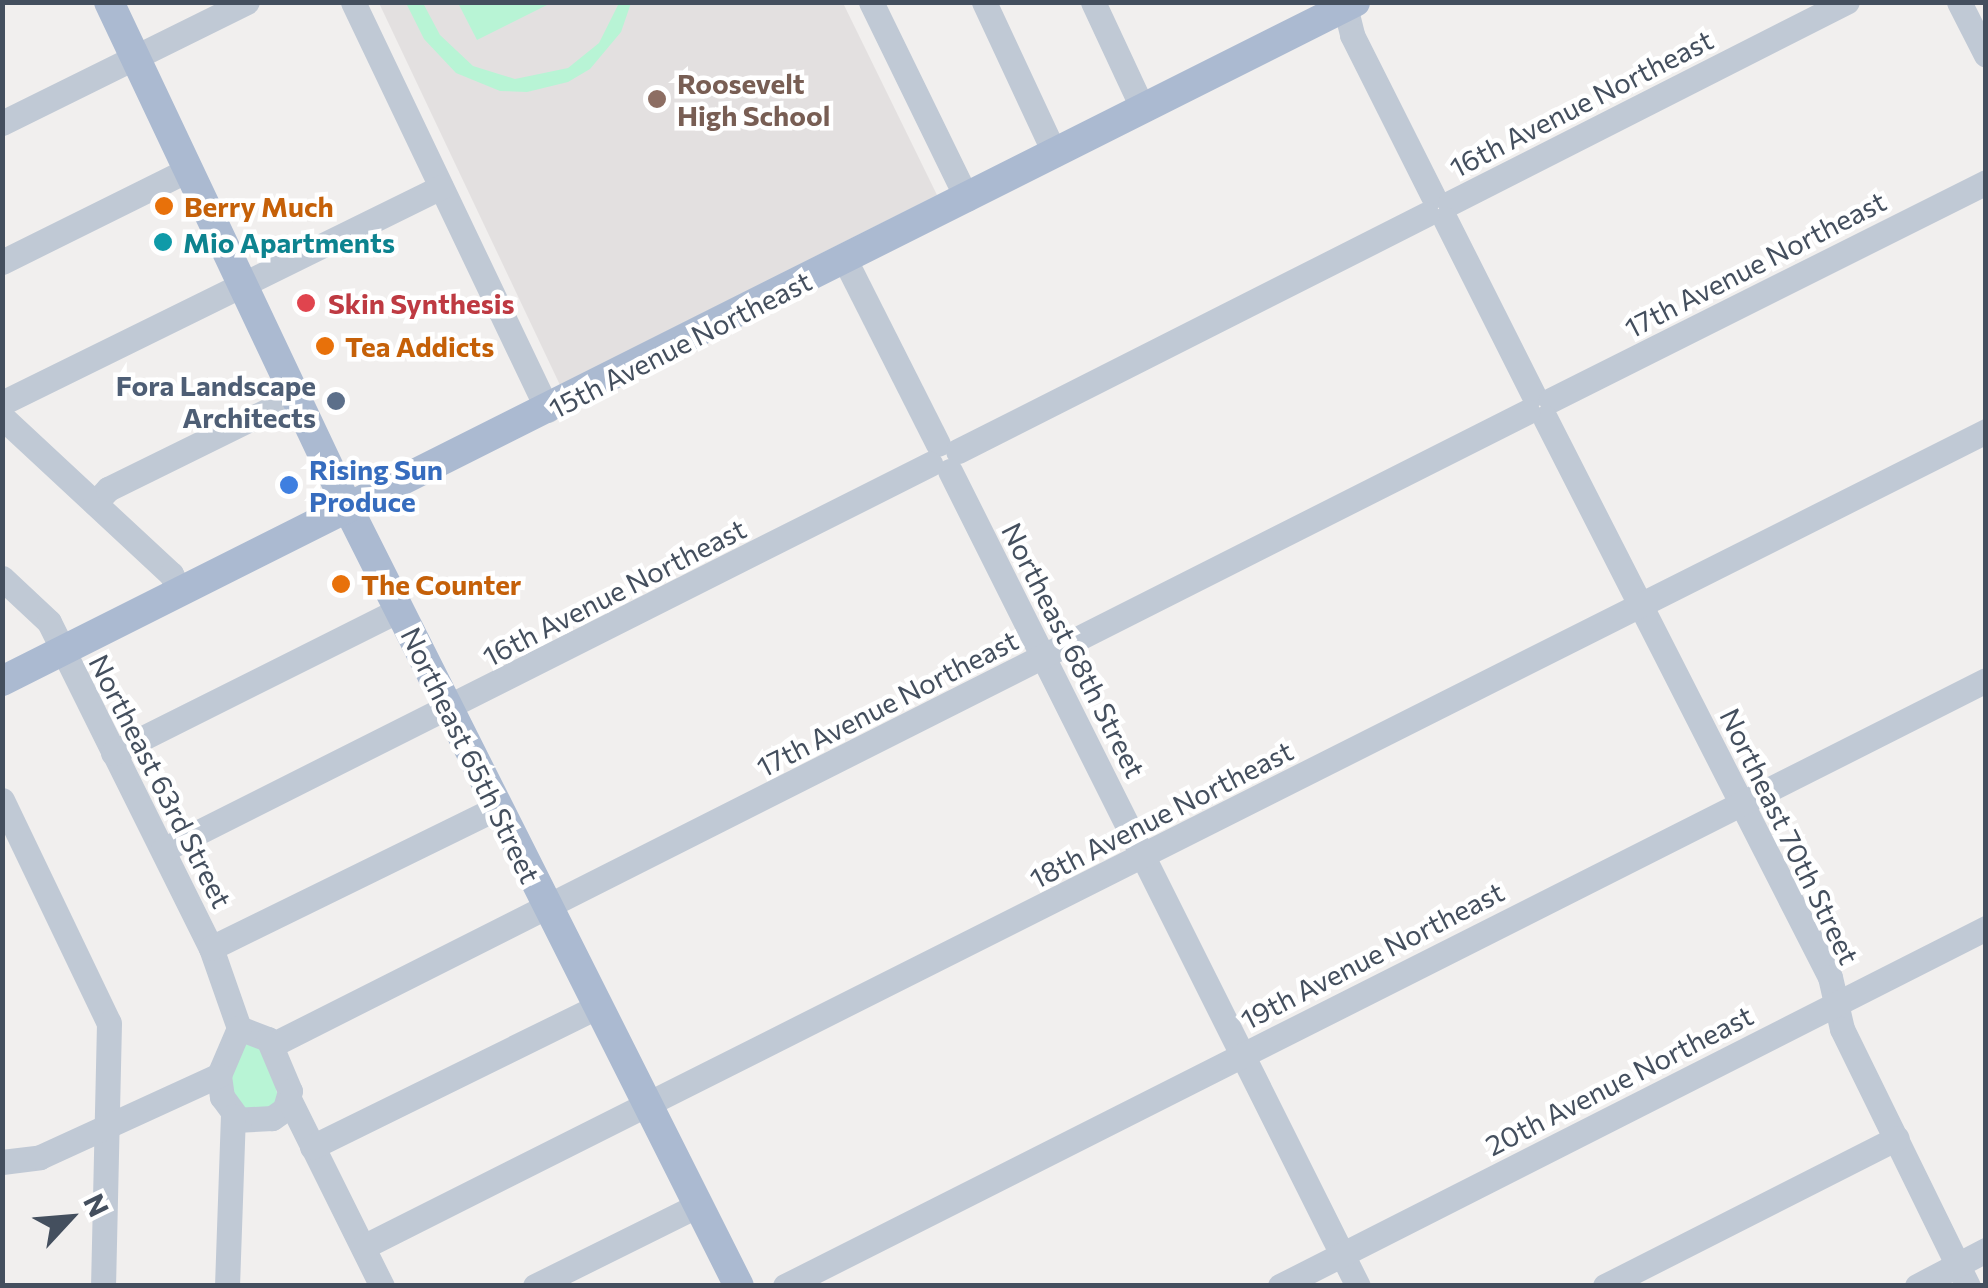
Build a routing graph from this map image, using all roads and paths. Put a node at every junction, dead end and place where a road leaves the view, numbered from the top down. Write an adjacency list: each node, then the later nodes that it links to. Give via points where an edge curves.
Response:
1 (109, 2): 11 (main road, Northeast 65th Street)
2 (247, 2): 11 (street)
3 (353, 2): 17 (street)
4 (871, 2): 18 (street)
5 (984, 2): 14 (street)
6 (1093, 2): 12 (street)
7 (1846, 2): 19 (street, 16th Avenue Northeast)
8 (1958, 2): 10 (street)
9 (1348, 4): 12 (main road, 15th Avenue Northeast); 19 (street, Northeast 70th Street, via 1352,34)
10 (1986, 55)
11 (135, 58): 13 (street); 15 (main road, Northeast 65th Street)
12 (1143, 110): 14 (main road, 15th Avenue Northeast)
13 (2, 122)
14 (1055, 154): 18 (main road, 15th Avenue Northeast)
15 (187, 170): 21 (street); 22 (main road, Northeast 65th Street)
16 (1986, 182): 25 (street, 17th Avenue Northeast)
17 (441, 187): 22 (street); 26 (street)
18 (966, 199): 20 (main road, 15th Avenue Northeast)
19 (1439, 208): 25 (street, Northeast 70th Street); 29 (street, 16th Avenue Northeast)
20 (845, 260): 26 (main road, 15th Avenue Northeast); 29 (street, Northeast 68th Street)
21 (2, 262)
22 (242, 285): 23 (main road, Northeast 65th Street); 24 (street)
23 (295, 397): 30 (street, via 108,489); 31 (main road, Northeast 65th Street)
24 (2, 404)
25 (1539, 406): 34 (street, Northeast 70th Street); 37 (street, 17th Avenue Northeast)
26 (548, 410): 31 (main road, 15th Avenue Northeast)
27 (2, 417): 30 (street)
28 (1986, 431): 34 (street, 18th Avenue Northeast)
29 (944, 458): 37 (street, Northeast 68th Street); 40 (street, 16th Avenue Northeast)
30 (95, 503): 33 (street, via 171,574)
31 (348, 510): 33 (main road, 15th Avenue Northeast); 35 (main road, Northeast 65th Street)
32 (2, 578): 36 (street, Northeast 63rd Street, via 49,622)
33 (181, 593): 36 (main road, 15th Avenue Northeast)
34 (1640, 604): 43 (street, Northeast 70th Street); 46 (street, 18th Avenue Northeast)
35 (398, 610): 40 (main road, Northeast 65th Street); 41 (street)
36 (63, 652): 39 (main road, 15th Avenue Northeast); 41 (street, Northeast 63rd Street)
37 (1044, 657): 46 (street, Northeast 68th Street); 47 (street, 17th Avenue Northeast)
38 (1986, 680): 43 (street, 19th Avenue Northeast)
39 (2, 681)
40 (448, 710): 44 (main road, Northeast 65th Street); 45 (street, 16th Avenue Northeast)
41 (113, 752): 45 (street, Northeast 63rd Street)
42 (2, 800): 59 (street, via 109,1023)
43 (1742, 804): 50 (street, Northeast 70th Street, via 1830,977); 54 (street, 19th Avenue Northeast)
44 (497, 808): 47 (main road, Northeast 65th Street); 49 (street)
45 (162, 850): 49 (street, Northeast 63rd Street)
46 (1144, 857): 54 (street, Northeast 68th Street); 57 (street, 18th Avenue Northeast)
47 (547, 908): 51 (main road, Northeast 65th Street); 53 (street, 17th Avenue Northeast)
48 (1986, 928): 50 (street, 20th Avenue Northeast)
49 (212, 948): 52 (street, Northeast 63rd Street)
50 (1836, 1004): 60 (street, Northeast 70th Street); 66 (street, 20th Avenue Northeast)
51 (598, 1007): 57 (main road, Northeast 65th Street); 61 (street)
52 (239, 1028): 53 (street, via 258,1030); 55 (street)
53 (272, 1045): 56 (street)
54 (1244, 1053): 66 (street, Northeast 68th Street); 73 (street, 19th Avenue Northeast)
55 (219, 1075): 58 (street); 59 (street)
56 (290, 1101): 58 (street, via 272,1118); 61 (street)
57 (648, 1107): 63 (main road, Northeast 65th Street); 64 (street, 18th Avenue Northeast)
58 (233, 1116): 69 (street)
59 (108, 1124): 62 (street, via 40,1157); 68 (street)
60 (1897, 1138): 67 (street, Northeast 70th Street); 76 (street)
61 (312, 1146): 64 (street)
62 (2, 1162)
63 (698, 1205): 71 (street); 72 (main road, Northeast 65th Street)
64 (363, 1247): 70 (street)
65 (1986, 1250): 67 (street)
66 (1342, 1254): 74 (street, 20th Avenue Northeast); 75 (street, Northeast 68th Street)
67 (1963, 1275): 77 (street)
68 (102, 1286)
69 (227, 1286)
70 (382, 1286)
71 (535, 1286)
72 (739, 1286)
73 (785, 1286)
74 (1280, 1286)
75 (1358, 1286)
76 (1606, 1286)
77 (1916, 1286)

